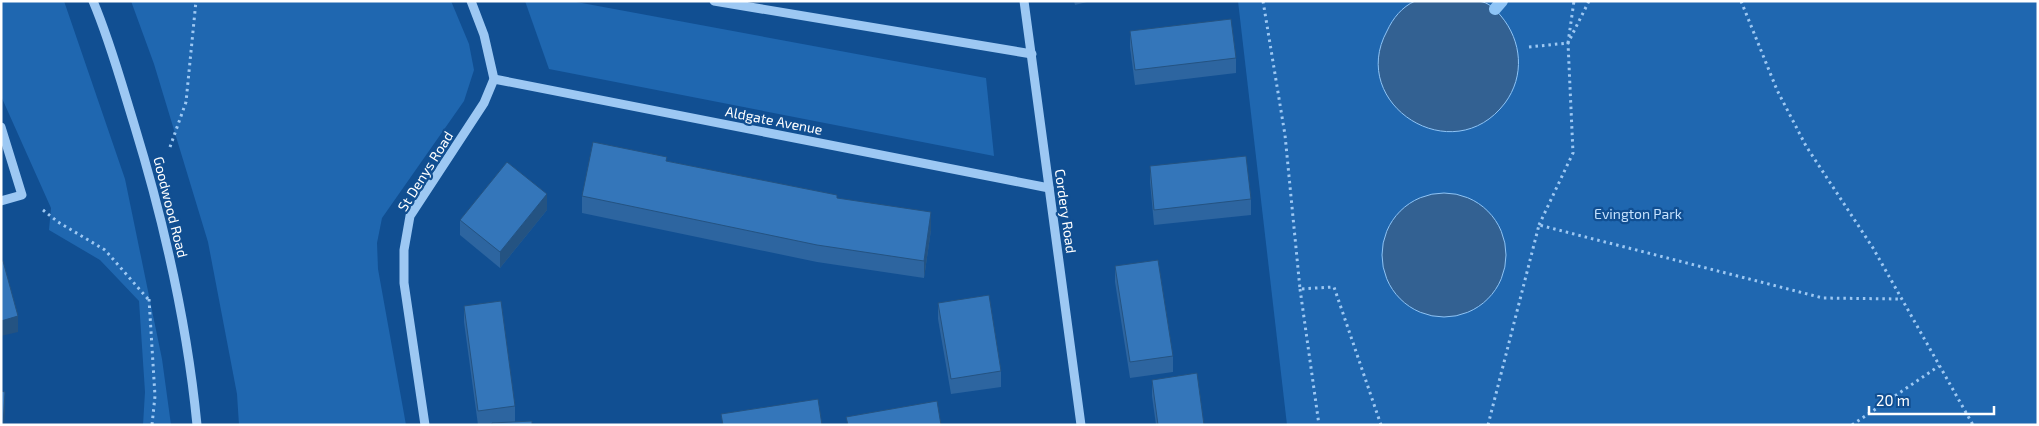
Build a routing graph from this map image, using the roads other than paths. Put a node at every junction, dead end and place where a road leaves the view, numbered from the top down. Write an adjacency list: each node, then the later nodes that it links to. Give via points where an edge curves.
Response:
1 (93, 1): 10 (street, Goodwood Road, via 108,38 146,162 179,296)
2 (471, 1): 6 (street, via 484,35)
3 (714, 1): 5 (street)
4 (1024, 1): 5 (street, Cordery Road)
5 (1032, 54): 8 (street, Cordery Road)
6 (494, 79): 8 (street, Aldgate Avenue); 11 (street, St Denys Road, via 484,103 410,216 404,250 404,283)
7 (1, 127): 9 (street, via 22,195)
8 (1049, 188): 12 (street, Cordery Road)
9 (1, 202)
10 (197, 425)
11 (425, 425)
12 (1081, 425)

